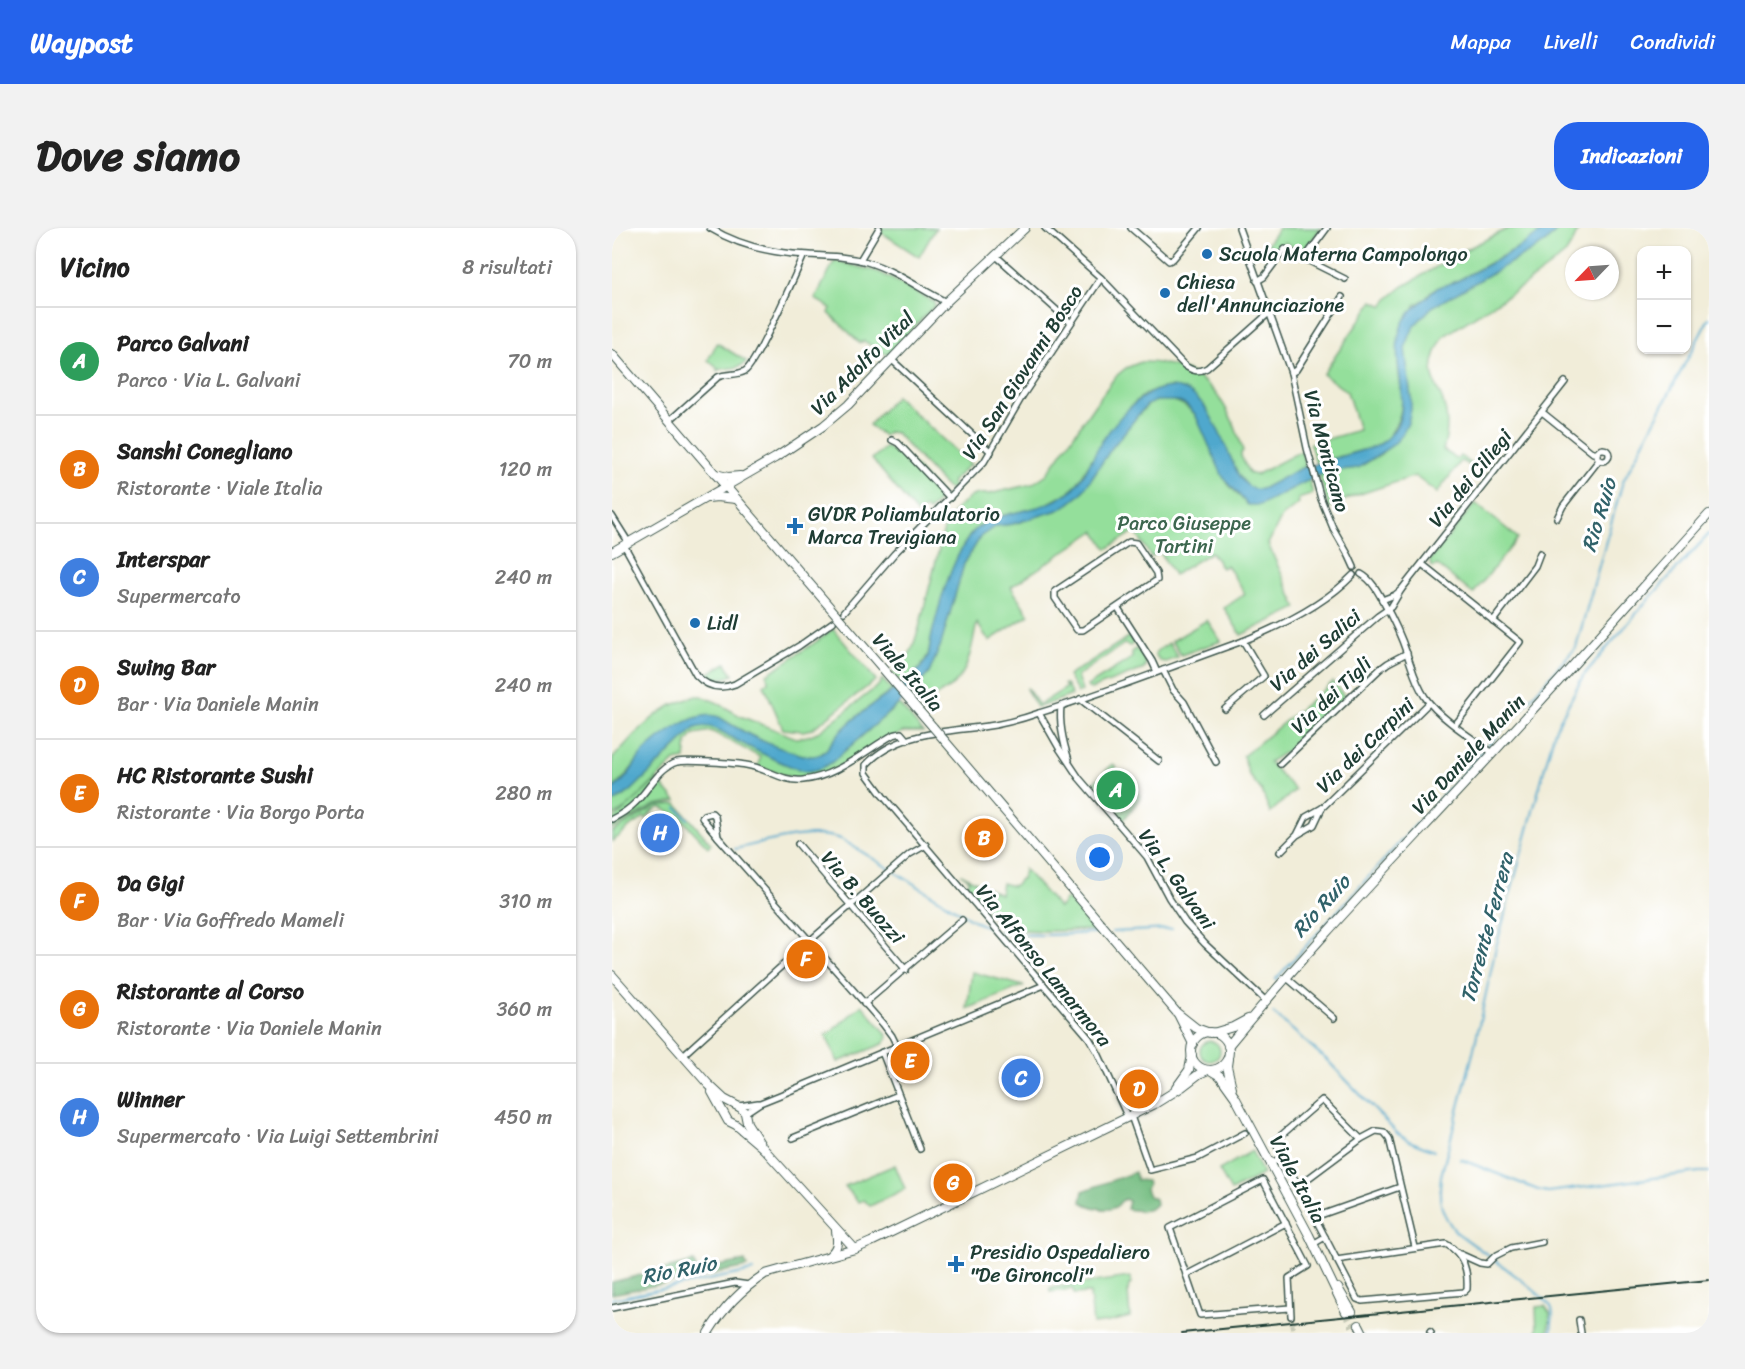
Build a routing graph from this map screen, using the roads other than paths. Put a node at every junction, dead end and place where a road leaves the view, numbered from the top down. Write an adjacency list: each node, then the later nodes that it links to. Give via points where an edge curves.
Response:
1 (710, 228): 10 (street, via 747,246)
2 (879, 228): 13 (street)
3 (1025, 228): 9 (street, Via Adolfo Vital)
4 (1045, 228): 14 (street)
5 (1131, 228): 6 (street, via 1169,261)
6 (1200, 228)
7 (1327, 228): 12 (street)
8 (1241, 229): 16 (street, Via Monticano)
9 (1017, 231): 11 (street, Via Adolfo Vital)
10 (804, 255): 13 (street); 26 (street, via 751,364 740,373 718,377)
11 (995, 255): 18 (street, Via Adolfo Vital); 20 (street)
12 (1304, 259): 15 (street); 16 (street, via 1285,249)
13 (860, 260): 18 (street)
14 (1101, 278): 19 (street, via 1189,368 1200,371); 20 (street, Via San Giovanni Bosco)
15 (1345, 279)
16 (1257, 282): 19 (street, Via Monticano)
17 (1342, 297): 23 (street, Via Monticano)
18 (945, 302): 22 (street, Via Adolfo Vital)
19 (1269, 313): 23 (street, Via Monticano)
20 (1070, 322): 28 (street, Via San Giovanni Bosco)
21 (612, 354): 26 (main road, Viale Italia)
22 (891, 359): 28 (street); 32 (street, Via Adolfo Vital, via 823,426)
23 (1291, 373): 44 (street, Via Monticano, via 1319,492)
24 (1565, 382): 25 (street, Via dei Ciliegi)
25 (1542, 412): 29 (street); 43 (street, Via dei Ciliegi)
26 (669, 421): 31 (main road, Viale Italia)
27 (892, 440): 34 (street)
28 (991, 452): 34 (street, Via San Giovanni Bosco)
29 (1597, 453): 30 (street); 30 (street, via 1603,448 1609,453 1606,460)
30 (1599, 460): 39 (street)
31 (715, 474): 32 (street); 33 (main road, Viale Italia)
32 (745, 476): 33 (street, Via Adolfo Vital)
33 (726, 486): 35 (street, Via Adolfo Vital); 36 (main road, Viale Italia)
34 (950, 498): 51 (street, Via San Giovanni Bosco)
35 (704, 499): 36 (street); 40 (street, Via Adolfo Vital)
36 (736, 499): 86 (main road, Viale Italia, bridge)
37 (1709, 514): 65 (street, Via Daniele Manin)
38 (612, 516): 40 (street)
39 (1557, 519)
40 (626, 544): 41 (street, Via Adolfo Vital); 53 (street, via 696,675 711,686 735,684)
41 (612, 552)
42 (1540, 553): 52 (street, via 1535,566)
43 (1422, 564): 47 (street, Via dei Ciliegi); 52 (street)
44 (1354, 567): 45 (street, via 1360,567); 46 (street)
45 (1361, 574): 46 (street); 48 (street)
46 (1353, 575): 54 (street, via 1300,614)
47 (1401, 590): 48 (street, Via dei Ciliegi); 50 (street, Via dei Ciliegi)
48 (1382, 600): 50 (street)
49 (1118, 608): 49 (street, via 1157,580 1134,542 1055,591 1055,598 1077,630); 56 (street)
50 (1388, 610): 55 (street); 62 (street, Via dei Salici)
51 (844, 612)
52 (1493, 621): 63 (street, via 1520,642)
53 (833, 622)
54 (1243, 641): 56 (street); 60 (street, via 1264,676)
55 (1407, 653): 58 (street); 68 (street, Via dei Tigli, via 1380,669)
56 (1160, 671): 57 (street); 67 (street, via 1184,702)
57 (1080, 699): 59 (street); 66 (street)
58 (1429, 703): 63 (street); 70 (street, Via dei Carpini)
59 (1061, 706): 61 (street); 69 (street, via 1062,734)
60 (1225, 709)
61 (1039, 713): 64 (street); 69 (street)
62 (1264, 715)
63 (1455, 725): 65 (street)
64 (907, 740): 71 (street, via 902,733 893,735 849,763 816,778 801,780 778,777 747,765 676,763 664,770 631,807); 75 (street, Via Alfonso Lamarmora, via 875,756 866,770)
65 (1487, 750): 82 (street, Via Daniele Manin)
66 (1160, 761)
67 (1216, 762)
68 (1280, 764)
69 (1072, 767): 84 (street, Via L. Galvani, via 1147,857 1185,922)
70 (1322, 808): 72 (street, Via dei Carpini, via 1314,825); 72 (street, Via dei Carpini, via 1306,817)
71 (612, 819)
72 (1298, 835): 76 (street, Via dei Carpini)
73 (718, 837): 79 (street)
74 (798, 844): 77 (street, Via B. Buozzi)
75 (926, 845): 77 (street); 83 (street, Via Alfonso Lamarmora)
76 (1280, 852)
77 (850, 906): 79 (street); 80 (street, Via B. Buozzi)
78 (962, 920): 80 (street)
79 (810, 941): 85 (street); 95 (street)
80 (906, 970): 85 (street)
81 (612, 975): 95 (street)
82 (1287, 978): 84 (street, Via Daniele Manin); 88 (street)
83 (1044, 985): 91 (street); 106 (street, Via Alfonso Lamarmora, via 1092,1043)
84 (1266, 1001): 87 (street, Via Daniele Manin)
85 (864, 1004): 91 (street)
86 (1177, 1013): 89 (main road, Viale Italia, via 1196,1028); 90 (main road, Viale Italia)
87 (1252, 1017): 89 (street, Via Daniele Manin, via 1233,1028); 92 (street, Via Daniele Manin)
88 (1334, 1018)
89 (1211, 1033): 90 (main road, via 1200,1036); 92 (main road, via 1222,1037)
90 (1193, 1044): 94 (main road)
91 (897, 1046): 93 (street)
92 (1228, 1046): 96 (main road)
93 (882, 1052): 99 (street); 102 (street)
94 (1192, 1055): 97 (main road, via 1198,1065); 100 (street, via 1189,1070)
95 (682, 1056): 98 (street)
96 (1228, 1057): 97 (main road, via 1221,1067); 101 (main road, Viale Italia)
97 (1209, 1070): 100 (street); 101 (main road, Viale Italia, via 1220,1076)
98 (708, 1084): 103 (street); 105 (street)
99 (898, 1095): 109 (street); 112 (street)
100 (1168, 1096): 106 (street)
101 (1235, 1097): 114 (main road, Viale Italia)
102 (760, 1103): 103 (street); 104 (street)
103 (737, 1106): 104 (street); 105 (street, via 730,1108)
104 (745, 1115): 107 (street); 111 (street)
105 (726, 1116): 107 (street, via 728,1122)
106 (1129, 1117): 108 (street, Via Alfonso Lamarmora, via 1150,1170 1198,1158); 127 (street)
107 (736, 1125): 111 (street)
108 (1245, 1133)
109 (793, 1138)
110 (1360, 1139): 113 (street, via 1322,1100 1277,1139); 115 (street); 116 (street, via 1376,1131 1387,1134)
111 (763, 1148): 121 (street)
112 (920, 1149)
113 (1283, 1157): 114 (street); 115 (street)
114 (1271, 1163): 117 (main road, Viale Italia)
115 (1298, 1186): 119 (street)
116 (1400, 1187): 119 (street); 126 (street)
117 (1286, 1192): 118 (street); 123 (main road, Viale Italia)
118 (1273, 1198): 120 (street); 131 (street, via 1263,1180 1170,1228)
119 (1315, 1217): 122 (street)
120 (1286, 1223): 124 (street); 131 (street)
121 (836, 1230): 127 (street); 129 (street, via 836,1248)
122 (1325, 1237): 123 (street); 130 (street)
123 (1311, 1239): 124 (street); 137 (main road, Viale Italia)
124 (1296, 1242): 136 (street, via 1308,1266 1289,1278)
125 (1542, 1242): 128 (street, via 1511,1248 1490,1263)
126 (1415, 1247): 128 (street, via 1446,1244); 130 (street)
127 (855, 1249): 129 (street)
128 (1460, 1254): 130 (street, via 1468,1287 1464,1292 1362,1301 1357,1299)
129 (827, 1257): 132 (street, via 772,1271)
130 (1336, 1260)
131 (1186, 1275): 136 (street, via 1200,1315)
132 (749, 1285): 133 (street, via 735,1283); 134 (street)
133 (723, 1287): 134 (street); 135 (street)
134 (739, 1294): 140 (street)
135 (612, 1308)
136 (1290, 1308): 138 (street)
137 (1349, 1312)
138 (1291, 1316)
139 (1579, 1320): 141 (street)
140 (708, 1333)
141 (1581, 1333)

